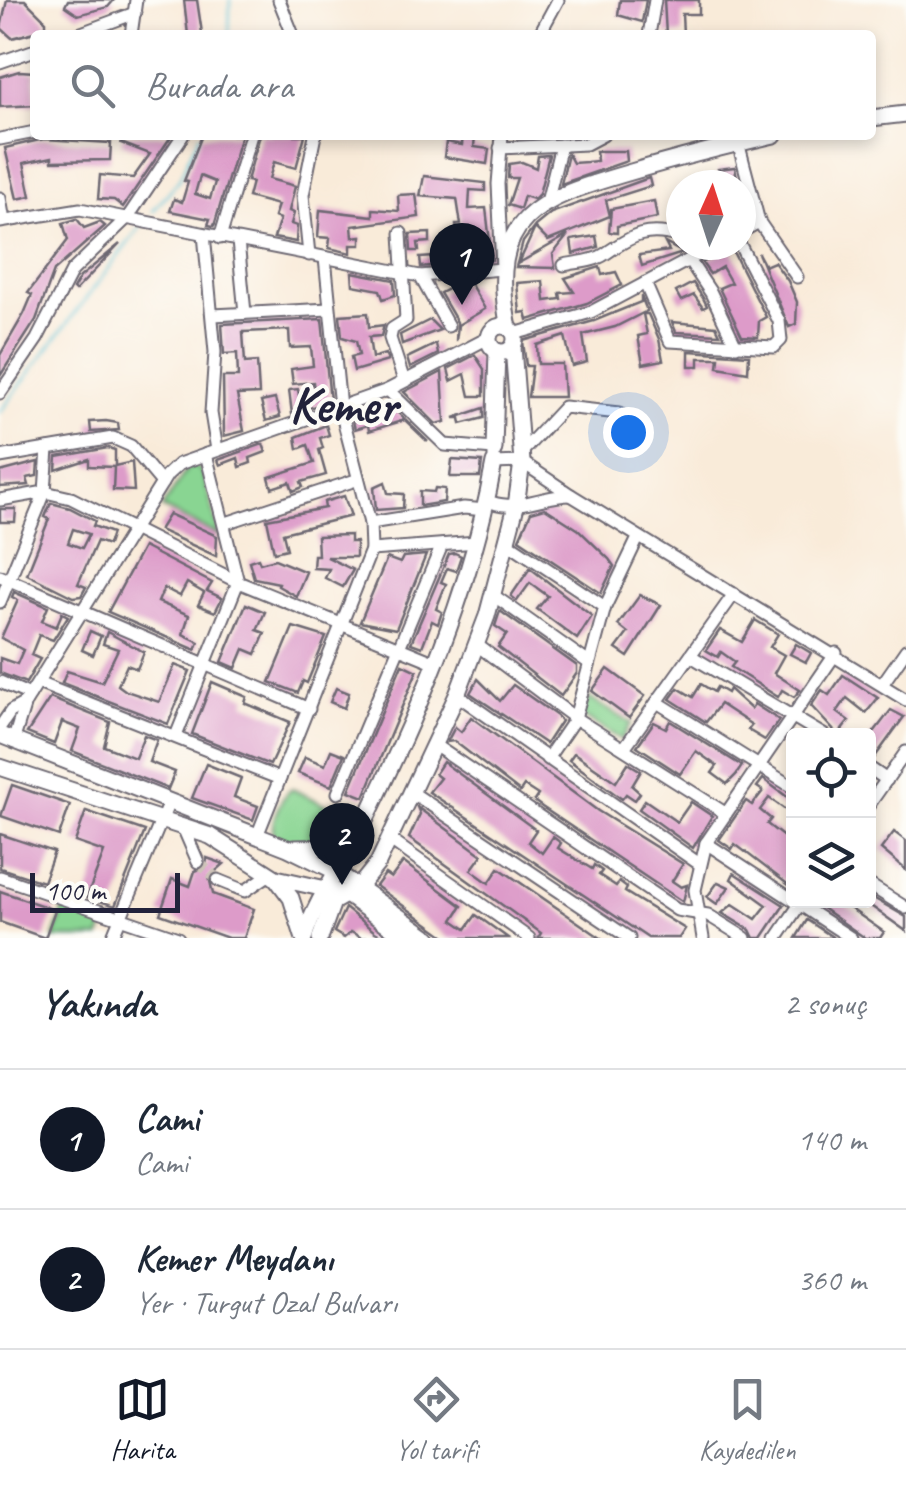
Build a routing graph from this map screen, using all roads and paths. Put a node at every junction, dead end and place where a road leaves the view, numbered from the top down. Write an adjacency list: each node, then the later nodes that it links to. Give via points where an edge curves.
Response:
1 (279, 0): 5 (street)
2 (558, 0): 9 (street)
3 (655, 0): 10 (street)
4 (136, 6): 6 (street)
5 (284, 16): 7 (street); 8 (street)
6 (86, 30)
7 (280, 30)
8 (291, 30)
9 (542, 30)
10 (650, 30)
11 (30, 55): 12 (street)
12 (0, 62)
13 (906, 114): 14 (main road)
14 (876, 117)
15 (30, 133): 16 (street)
16 (0, 139)
17 (180, 140): 28 (street)
18 (249, 140): 36 (street)
19 (314, 140): 38 (street, via 303,195)
20 (594, 140): 23 (street)
21 (758, 140): 24 (main road)
22 (501, 142): 23 (street); 27 (street)
23 (560, 145): 26 (street)
24 (738, 146): 26 (main road); 31 (street)
25 (0, 198): 29 (street)
26 (548, 198): 30 (main road)
27 (500, 213): 30 (street); 44 (street)
28 (128, 217): 29 (street, via 80,209); 34 (street); 57 (street, via 72,271)
29 (2, 221)
30 (524, 222): 44 (main road)
31 (759, 222): 32 (street); 47 (street)
32 (756, 224)
33 (401, 233): 45 (street)
34 (204, 234): 36 (street); 51 (street)
35 (666, 235): 43 (street, via 648,231 596,258)
36 (220, 238): 37 (street)
37 (238, 241): 38 (street); 50 (street)
38 (310, 254): 39 (street)
39 (324, 258): 45 (street); 49 (street)
40 (688, 260): 48 (street)
41 (693, 260): 54 (street)
42 (747, 260): 54 (street, via 782,332 774,347)
43 (564, 265)
44 (502, 269): 46 (street); 53 (main road)
45 (404, 272): 46 (street); 55 (street, via 406,320 390,338)
46 (420, 276): 52 (street)
47 (797, 276)
48 (644, 283): 53 (street, via 591,312); 54 (street, via 670,341)
49 (330, 309): 50 (street); 58 (street)
50 (245, 313): 51 (street)
51 (213, 315): 61 (street)
52 (448, 326)
53 (499, 340): 55 (street); 62 (main road); 63 (main road)
54 (736, 346)
55 (404, 381): 56 (street)
56 (388, 390): 58 (street); 62 (street, via 445,444)
57 (0, 393)
58 (340, 407): 61 (street); 65 (street)
59 (619, 413): 63 (street, via 564,407)
60 (48, 449): 64 (street); 66 (street, via 124,440); 67 (street)
61 (212, 452): 66 (street, via 179,464); 72 (street)
62 (494, 456): 63 (street); 70 (main road)
63 (522, 457): 68 (street); 71 (main road)
64 (0, 458)
65 (356, 480): 72 (street); 73 (street)
66 (162, 483): 74 (street)
67 (45, 492): 69 (street); 74 (street); 80 (street)
68 (571, 495): 71 (street); 75 (street)
69 (0, 500)
70 (486, 505): 71 (street); 73 (street); 76 (main road)
71 (516, 506): 77 (main road)
72 (226, 524): 81 (street)
73 (370, 524): 79 (street)
74 (134, 529): 81 (street); 86 (street)
75 (638, 538): 82 (street); 85 (street)
76 (478, 542): 78 (street); 93 (main road)
77 (507, 542): 83 (main road); 85 (street)
78 (442, 545): 79 (street); 89 (street)
79 (371, 550): 87 (street)
80 (5, 577): 84 (street); 86 (street)
81 (238, 582): 87 (street); 94 (street)
82 (734, 594): 91 (street); 92 (street)
83 (493, 595): 88 (main road); 95 (street)
84 (0, 602)
85 (605, 607): 95 (street)
86 (84, 610): 94 (street); 97 (street)
87 (344, 626): 89 (street); 103 (street)
88 (477, 646): 99 (main road); 105 (street)
89 (396, 648): 93 (street); 120 (street)
90 (906, 650): 98 (street)
91 (836, 653): 98 (street); 104 (street)
92 (690, 656): 102 (street); 104 (street)
93 (436, 663): 124 (main road)
94 (205, 664): 103 (street); 108 (street)
95 (589, 664): 105 (street)
96 (0, 682): 100 (street)
97 (38, 683): 100 (street); 108 (street)
98 (884, 684): 101 (street)
99 (457, 696): 109 (main road); 112 (street)
100 (28, 699): 107 (street); 107 (street, via 11,711)
101 (906, 700)
102 (657, 702): 110 (street); 113 (street)
103 (309, 709): 116 (street)
104 (793, 713): 106 (street); 113 (street)
105 (575, 718): 110 (street); 112 (street)
106 (814, 728)
107 (4, 735): 114 (main road, via 15,757); 122 (main road)
108 (176, 736): 116 (street)
109 (432, 744): 119 (main road); 143 (street, via 678,910)
110 (624, 748): 123 (street)
111 (906, 752): 117 (street)
112 (547, 759): 131 (street)
113 (758, 763): 118 (street); 123 (street)
114 (1, 770): 122 (main road)
115 (876, 772): 117 (street)
116 (280, 778): 126 (street)
117 (887, 780): 121 (street)
118 (786, 782)
119 (410, 791): 127 (main road); 152 (street)
120 (338, 793)
121 (876, 795)
122 (166, 810): 125 (main road); 126 (main road); 144 (street)
123 (724, 812): 128 (street)
124 (365, 822): 129 (main road, via 335,847); 132 (main road)
125 (182, 826): 130 (street); 133 (main road)
126 (257, 836): 129 (main road)
127 (389, 838): 138 (main road, via 378,864); 151 (street)
128 (706, 844): 131 (street); 139 (street)
129 (288, 848): 132 (main road)
130 (198, 862)
131 (698, 863): 143 (street)
132 (337, 872): 136 (main road); 138 (main road)
133 (273, 876): 135 (street, via 245,891); 136 (main road); 148 (main road, via 290,898)
134 (0, 877): 144 (street)
135 (218, 880)
136 (326, 887): 138 (main road); 148 (main road)
137 (876, 889): 142 (street)
138 (351, 890): 145 (main road); 149 (main road, via 325,916); 150 (main road)
139 (786, 894)
140 (797, 908): 155 (street)
141 (807, 908): 156 (street)
142 (906, 908)
143 (697, 914): 153 (street); 154 (street)
144 (120, 917): 146 (street); 147 (street)
145 (403, 937)
146 (112, 938)
147 (178, 938)
148 (304, 938)
149 (320, 938)
150 (429, 938)
151 (529, 938)
152 (629, 938)
153 (703, 938)
154 (745, 938)
155 (777, 938)
156 (851, 938)

